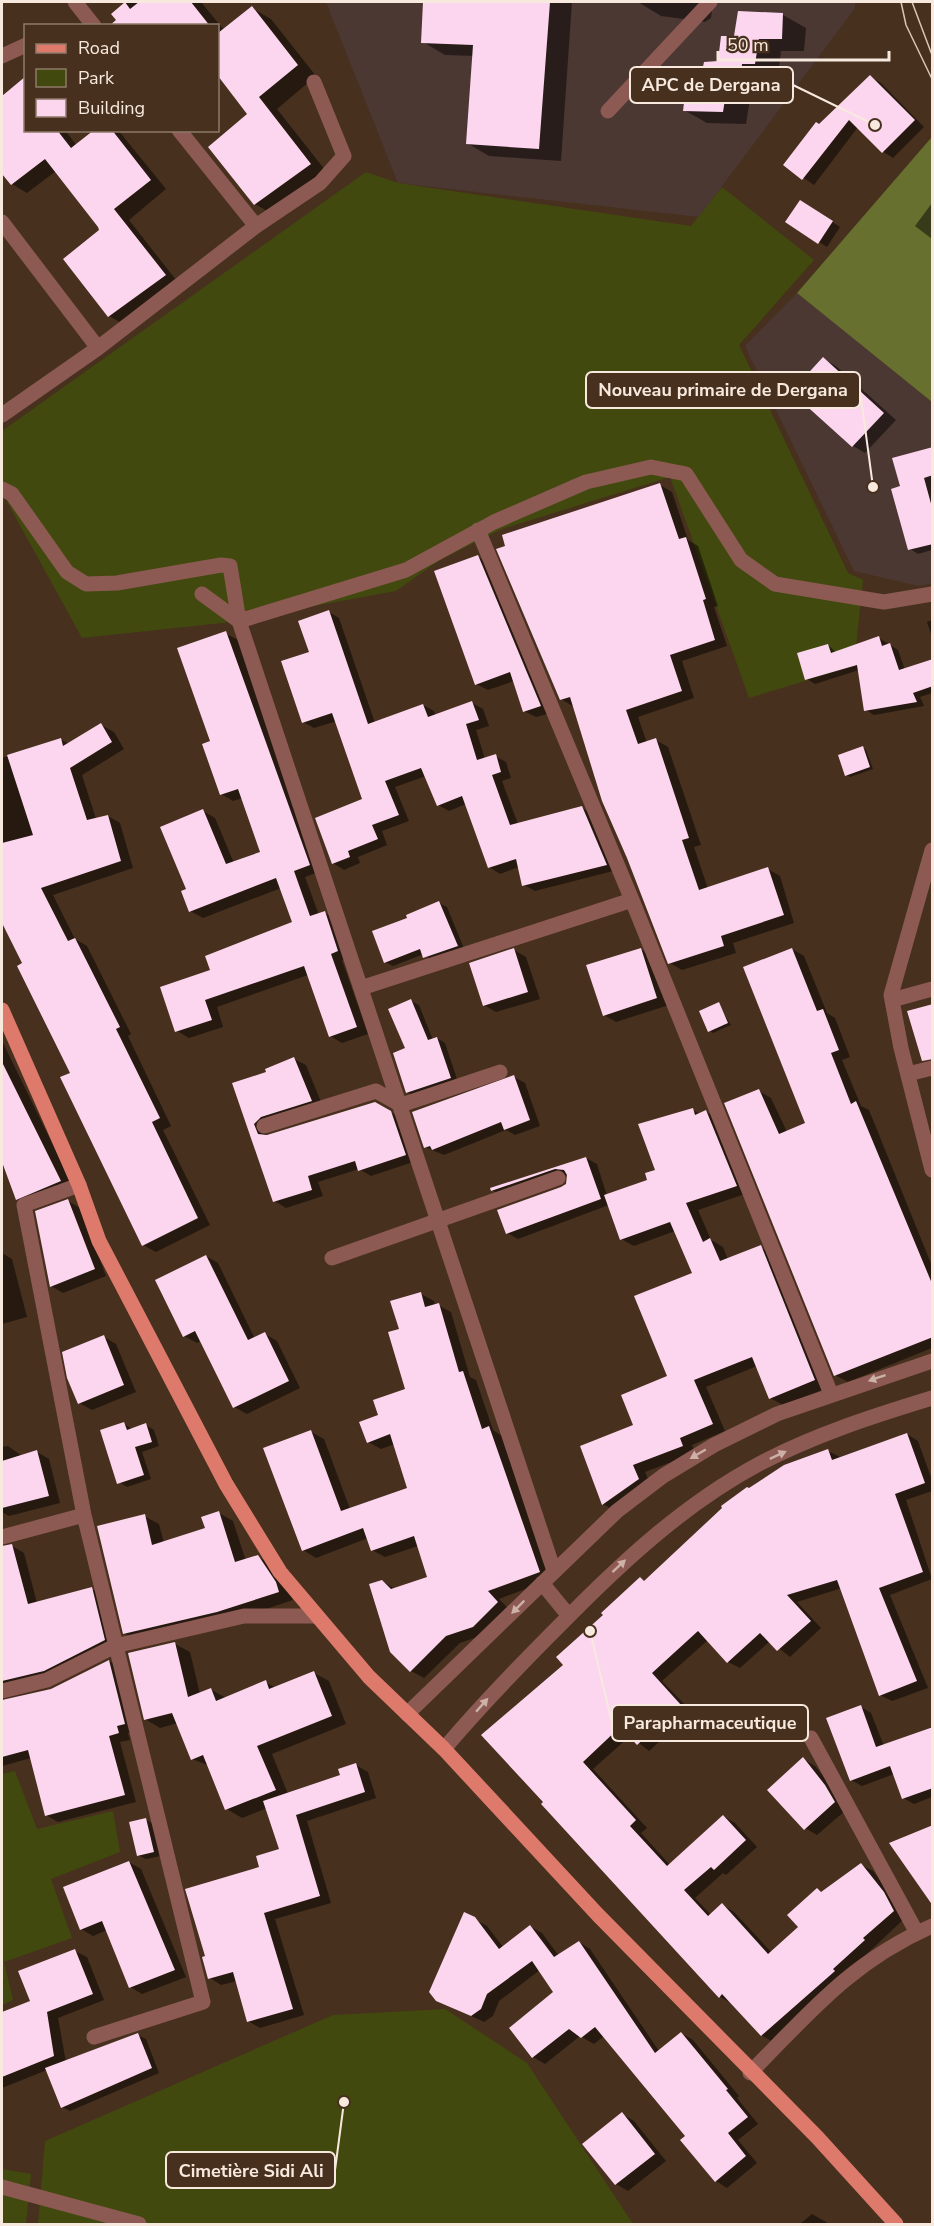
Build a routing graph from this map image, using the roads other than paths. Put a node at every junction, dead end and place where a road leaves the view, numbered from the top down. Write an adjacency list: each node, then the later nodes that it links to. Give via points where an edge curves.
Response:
1 (75, 2): 3 (street)
2 (710, 2): 7 (street)
3 (87, 24)
4 (24, 46): 5 (street)
5 (2, 56)
6 (314, 82): 10 (street, via 344,156 320,183)
7 (608, 111)
8 (181, 132): 10 (street)
9 (2, 222): 11 (street)
10 (256, 226): 11 (street)
11 (98, 348): 12 (street)
12 (2, 415)
13 (2, 489): 17 (street, via 12,494 67,572 86,584 230,566)
14 (478, 530): 16 (street, via 586,482 651,467 686,474 741,560 775,584 884,602); 17 (street, via 406,570); 19 (street)
15 (202, 594): 17 (street)
16 (933, 594)
17 (238, 621): 20 (street)
18 (933, 850): 22 (street)
19 (632, 900): 20 (street); 35 (street)
20 (361, 988): 27 (street)
21 (933, 988): 22 (street)
22 (892, 1000): 26 (street)
23 (2, 1010): 31 (main road)
24 (933, 1068): 26 (street)
25 (500, 1072): 27 (street)
26 (908, 1074): 29 (street)
27 (400, 1105): 28 (street, via 376,1091); 32 (street)
28 (264, 1126)
29 (933, 1170)
30 (558, 1178): 32 (street)
31 (79, 1185): 37 (street, via 24,1205); 41 (main road, via 99,1241 226,1484 280,1572)
32 (438, 1222): 33 (street); 39 (street)
33 (332, 1258)
34 (933, 1361): 35 (street, one-way to 35)
35 (831, 1394): 39 (street, one-way to 39, via 746,1428 688,1460 617,1511)
36 (933, 1398): 42 (street, one-way to 36, via 629,1557 740,1475 828,1433)
37 (84, 1515): 38 (street); 43 (street)
38 (2, 1537)
39 (554, 1571): 40 (street)
40 (542, 1584): 42 (street); 45 (street, one-way to 45)
41 (317, 1616): 43 (street, via 244,1616); 45 (main road)
42 (569, 1616): 47 (street, one-way to 42)
43 (115, 1646): 44 (street, via 47,1680); 50 (street, via 203,2002)
44 (2, 1691)
45 (406, 1714): 47 (main road)
46 (811, 1738): 49 (street)
47 (444, 1749): 51 (main road)
48 (933, 1926): 49 (street)
49 (917, 1933): 51 (street, via 843,1978)
50 (94, 2037)
51 (750, 2073): 54 (main road)
52 (2, 2187): 53 (street)
53 (139, 2224)
54 (896, 2224)

